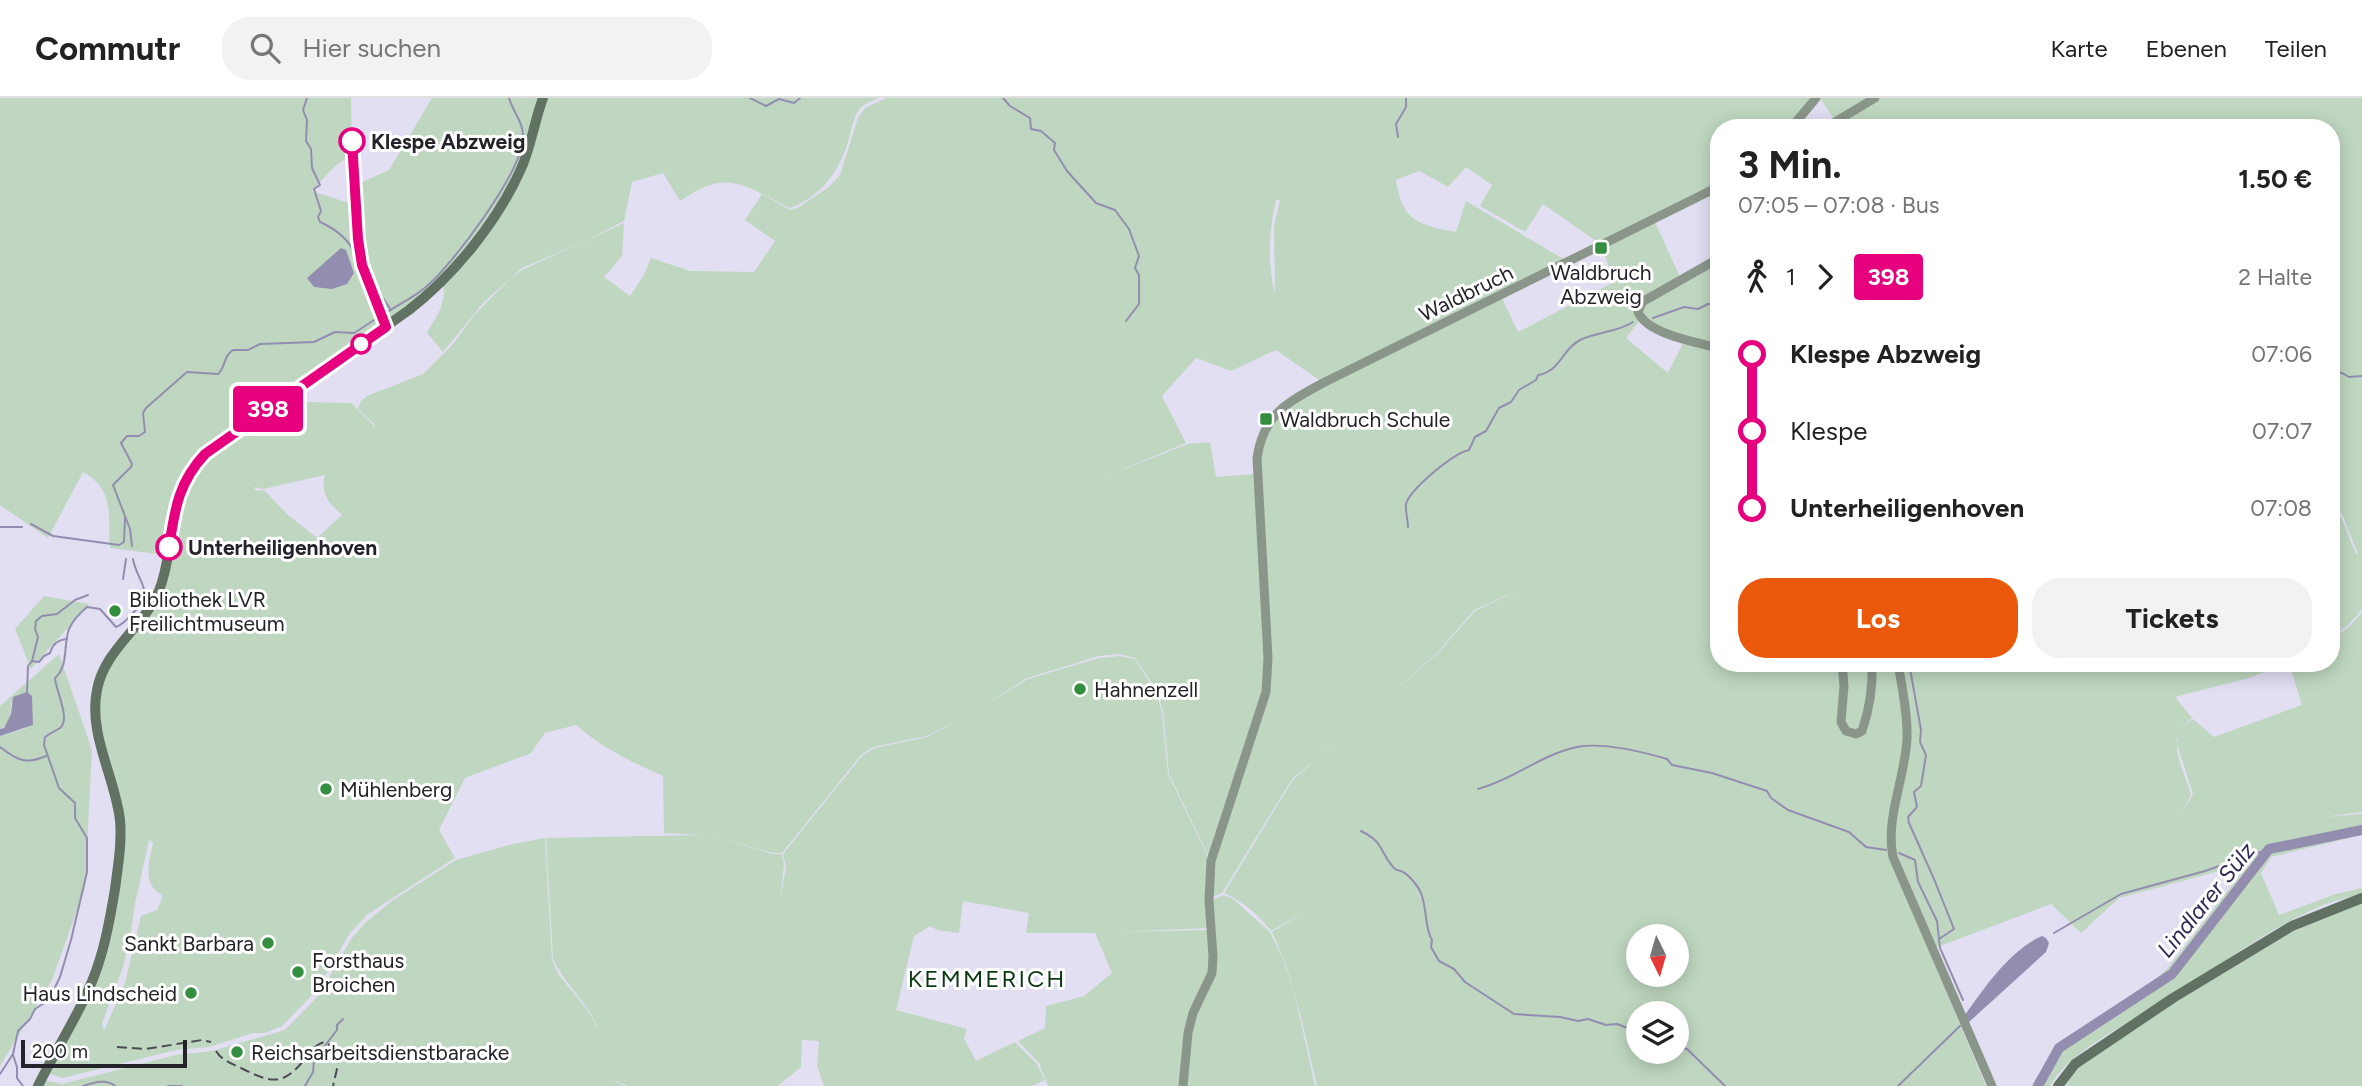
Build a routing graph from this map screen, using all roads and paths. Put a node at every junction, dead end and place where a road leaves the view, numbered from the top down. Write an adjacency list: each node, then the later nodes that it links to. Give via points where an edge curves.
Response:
1 (543, 98): 13 (main road, via 521,169 508,194 443,281 394,321 221,442 192,468 178,496 157,598 110,657 97,687 97,727 118,808 120,858 99,964)
2 (1815, 98): 4 (street)
3 (1875, 98): 5 (street)
4 (1798, 119)
5 (1840, 119)
6 (1710, 191): 14 (street, Waldbruch, via 1284,404 1265,430 1257,458 1266,692 1211,862 1212,973 1188,1033)
7 (1710, 263): 8 (street, via 1642,302 1638,312 1651,328)
8 (1710, 346)
9 (1843, 672): 10 (street, via 1841,722 1846,731 1856,734 1868,714)
10 (1872, 672)
11 (1899, 672): 15 (street, via 1907,739 1890,839 1893,857)
12 (2362, 898): 16 (main road, via 2292,926 2173,998 2075,1064)
13 (38, 1086)
14 (1184, 1086)
15 (1992, 1086)
16 (2058, 1086)

